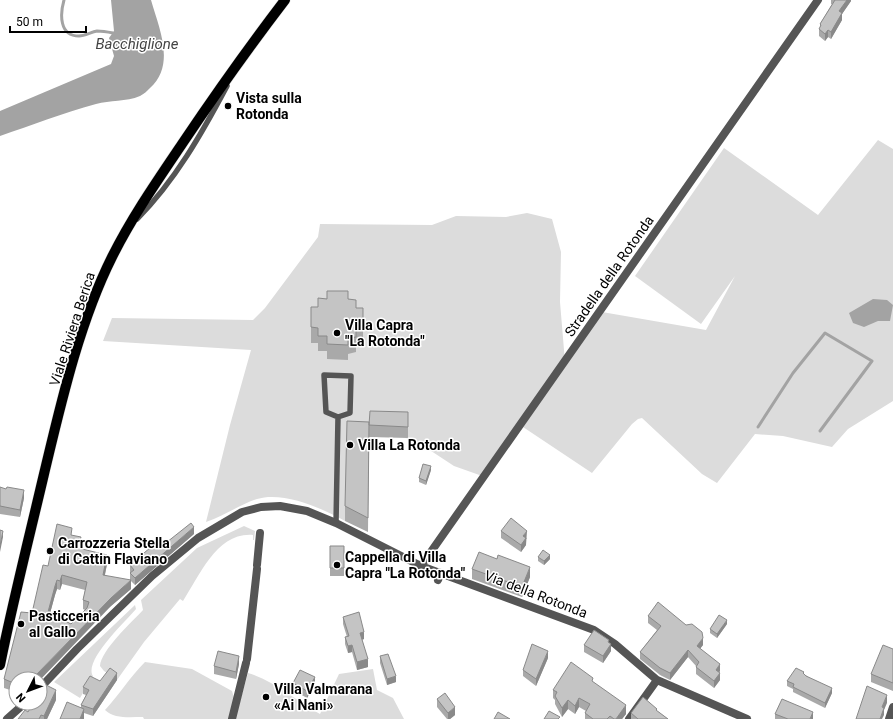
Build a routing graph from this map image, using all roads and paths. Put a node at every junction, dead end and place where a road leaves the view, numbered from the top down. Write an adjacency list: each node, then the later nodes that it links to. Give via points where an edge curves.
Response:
1 (285, 0): 7 (main road, Viale Riviera Berica, via 249,46 158,179 111,258 90,308 53,436)
2 (818, 0): 6 (street, Stradella della Rotonda)
3 (338, 417): 3 (lane, via 350,413 352,376 324,375 326,412); 4 (lane)
4 (336, 523): 6 (street, Via della Rotonda); 8 (street, Via della Rotonda, via 307,511 280,506 242,512 224,521 198,538 152,576)
5 (260, 533): 13 (street, via 246,661)
6 (421, 566): 9 (street, Via della Rotonda, via 440,577 594,630 615,644)
7 (0, 665)
8 (48, 680)
9 (657, 680): 14 (street); 15 (street, Via della Rotonda)
10 (893, 707): 16 (street)
11 (16, 711): 12 (street)
12 (7, 719)
13 (232, 719)
14 (629, 719)
15 (747, 719)
16 (889, 719)

